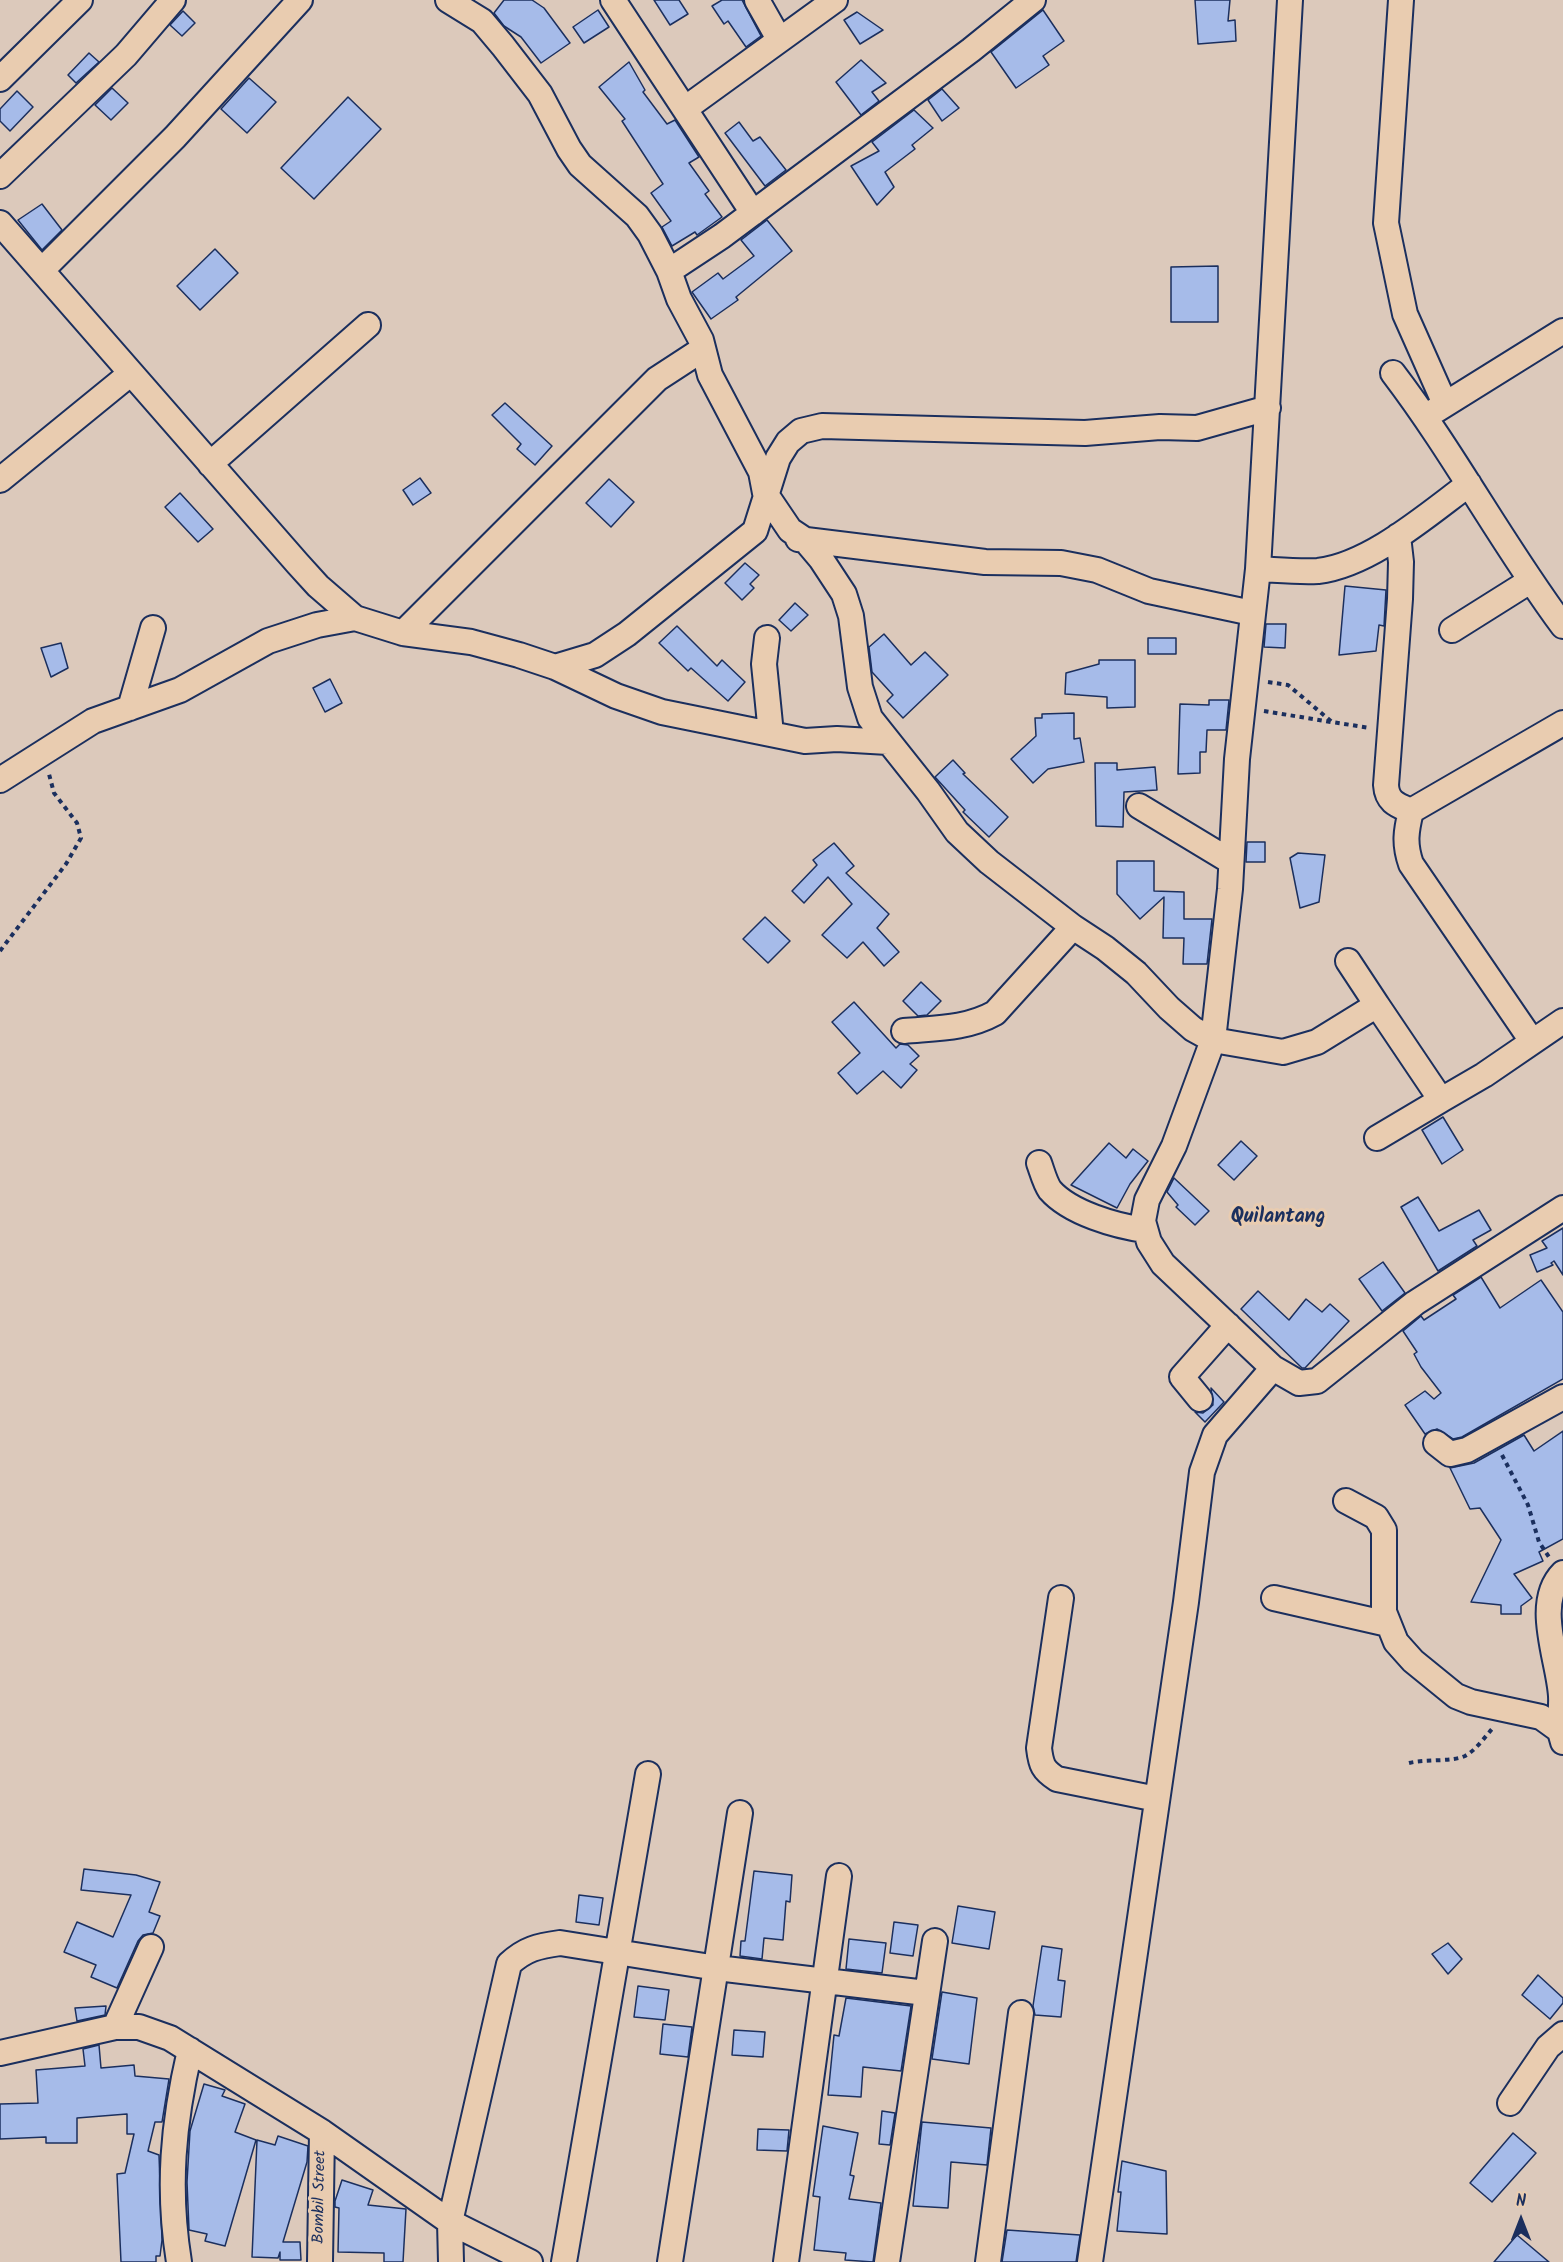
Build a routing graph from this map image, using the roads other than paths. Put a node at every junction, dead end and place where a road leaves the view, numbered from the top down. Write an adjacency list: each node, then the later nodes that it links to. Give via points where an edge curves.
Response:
1 (80, 0): 12 (street)
2 (173, 0): 14 (street, via 126,55)
3 (300, 0): 17 (street, via 176,137)
4 (448, 0): 18 (street, via 482,21 503,46 540,94 574,157 637,216)
5 (613, 0): 13 (street)
6 (757, 0): 11 (street)
7 (835, 0): 11 (street)
8 (1033, 0): 15 (street)
9 (1290, 0): 24 (street)
10 (1401, 0): 25 (street, via 1386,223 1405,314)
11 (779, 39): 13 (street)
12 (0, 79)
13 (686, 108): 15 (street)
14 (0, 176)
15 (753, 213): 18 (street)
16 (0, 223): 17 (street)
17 (42, 270): 23 (street)
18 (669, 271): 21 (street)
19 (368, 325): 26 (street)
20 (1563, 331): 25 (street)
21 (703, 349): 29 (street, via 710,375 761,472); 40 (street, via 657,379)
22 (1393, 372): 25 (street)
23 (130, 374): 26 (street); 27 (street)
24 (1268, 408): 29 (street, via 1197,428 1085,433 822,426 801,431 788,442); 33 (street)
25 (1436, 410): 28 (street)
26 (210, 464): 36 (street, via 318,586)
27 (0, 480)
28 (1468, 484): 31 (street); 34 (street)
29 (765, 493): 30 (street); 32 (street, via 790,530)
30 (755, 531): 32 (street); 42 (street, via 627,634 595,655)
31 (1398, 536): 33 (street, via 1350,562 1319,570); 49 (street, via 1400,599 1386,795)
32 (805, 540): 35 (street, via 985,562 1061,562 1097,570 1149,591); 46 (street, via 844,594 860,687 870,718)
33 (1258, 569): 35 (street)
34 (1530, 581): 37 (street); 39 (street)
35 (1252, 613): 50 (street)
36 (354, 618): 40 (street); 43 (street, via 268,641 180,690)
37 (1563, 626)
38 (153, 628): 43 (street)
39 (1452, 630)
40 (403, 633): 42 (street, via 471,642)
41 (767, 638): 45 (street, via 764,664)
42 (555, 667): 45 (street, via 616,696 662,712)
43 (130, 708): 47 (street, via 93,721)
44 (1563, 723): 49 (street)
45 (771, 734): 46 (street, via 805,741)
46 (888, 742): 51 (street, via 957,832)
47 (0, 780)
48 (1139, 806): 50 (street)
49 (1411, 811): 57 (street, via 1405,848 1411,864)
50 (1230, 861): 56 (street)
51 (1073, 927): 55 (street, via 995,1013 961,1027); 56 (street, via 1136,973 1177,1015)
52 (1348, 961): 53 (street)
53 (1377, 1005): 56 (street, via 1317,1042 1283,1052); 58 (street)
54 (1563, 1021): 57 (street)
55 (904, 1031)
56 (1213, 1040): 62 (street, via 1174,1146 1147,1200)
57 (1532, 1041): 58 (street)
58 (1441, 1100): 59 (street)
59 (1377, 1138)
60 (1039, 1163): 62 (street, via 1049,1189 1076,1211 1125,1228)
61 (1563, 1208): 64 (street, via 1415,1303 1317,1381 1299,1383)
62 (1145, 1230): 63 (street, via 1163,1264)
63 (1228, 1325): 64 (street); 66 (street, via 1182,1377)
64 (1273, 1368): 76 (street, via 1215,1435 1202,1472)
65 (1563, 1397): 67 (street, via 1456,1454 1445,1452)
66 (1200, 1399)
67 (1436, 1443)
68 (1346, 1501): 72 (street, via 1377,1517 1384,1530 1382,1590)
69 (1562, 1574): 73 (street, via 1551,1593)
70 (1061, 1598): 76 (street, via 1039,1748 1041,1765 1057,1779)
71 (1274, 1598): 72 (street)
72 (1388, 1624): 74 (street, via 1407,1654 1456,1696 1541,1717)
73 (1556, 1625): 74 (street)
74 (1561, 1736)
75 (648, 1774): 81 (street)
76 (1157, 1799): 102 (street)
77 (740, 1813): 82 (street)
78 (839, 1876): 83 (street)
79 (935, 1941): 84 (street)
80 (151, 1947): 86 (street)
81 (618, 1954): 82 (street); 92 (street, via 560,1943 534,1946 509,1964); 97 (street)
82 (717, 1968): 83 (street); 98 (street)
83 (825, 1981): 84 (street); 99 (street)
84 (926, 1993): 100 (street)
85 (1021, 2013): 101 (street)
86 (115, 2027): 88 (street, via 139,2027); 89 (street)
87 (1563, 2034): 90 (street, via 1548,2047)
88 (190, 2050): 91 (street); 93 (street, via 171,2165)
89 (0, 2053)
90 (1510, 2103)
91 (322, 2132): 92 (street); 94 (street, Bombil Street)
92 (450, 2222): 95 (street); 96 (street)
93 (178, 2262)
94 (320, 2262)
95 (451, 2262)
96 (530, 2262)
97 (564, 2262)
98 (670, 2262)
99 (786, 2262)
100 (887, 2262)
101 (988, 2262)
102 (1090, 2262)

